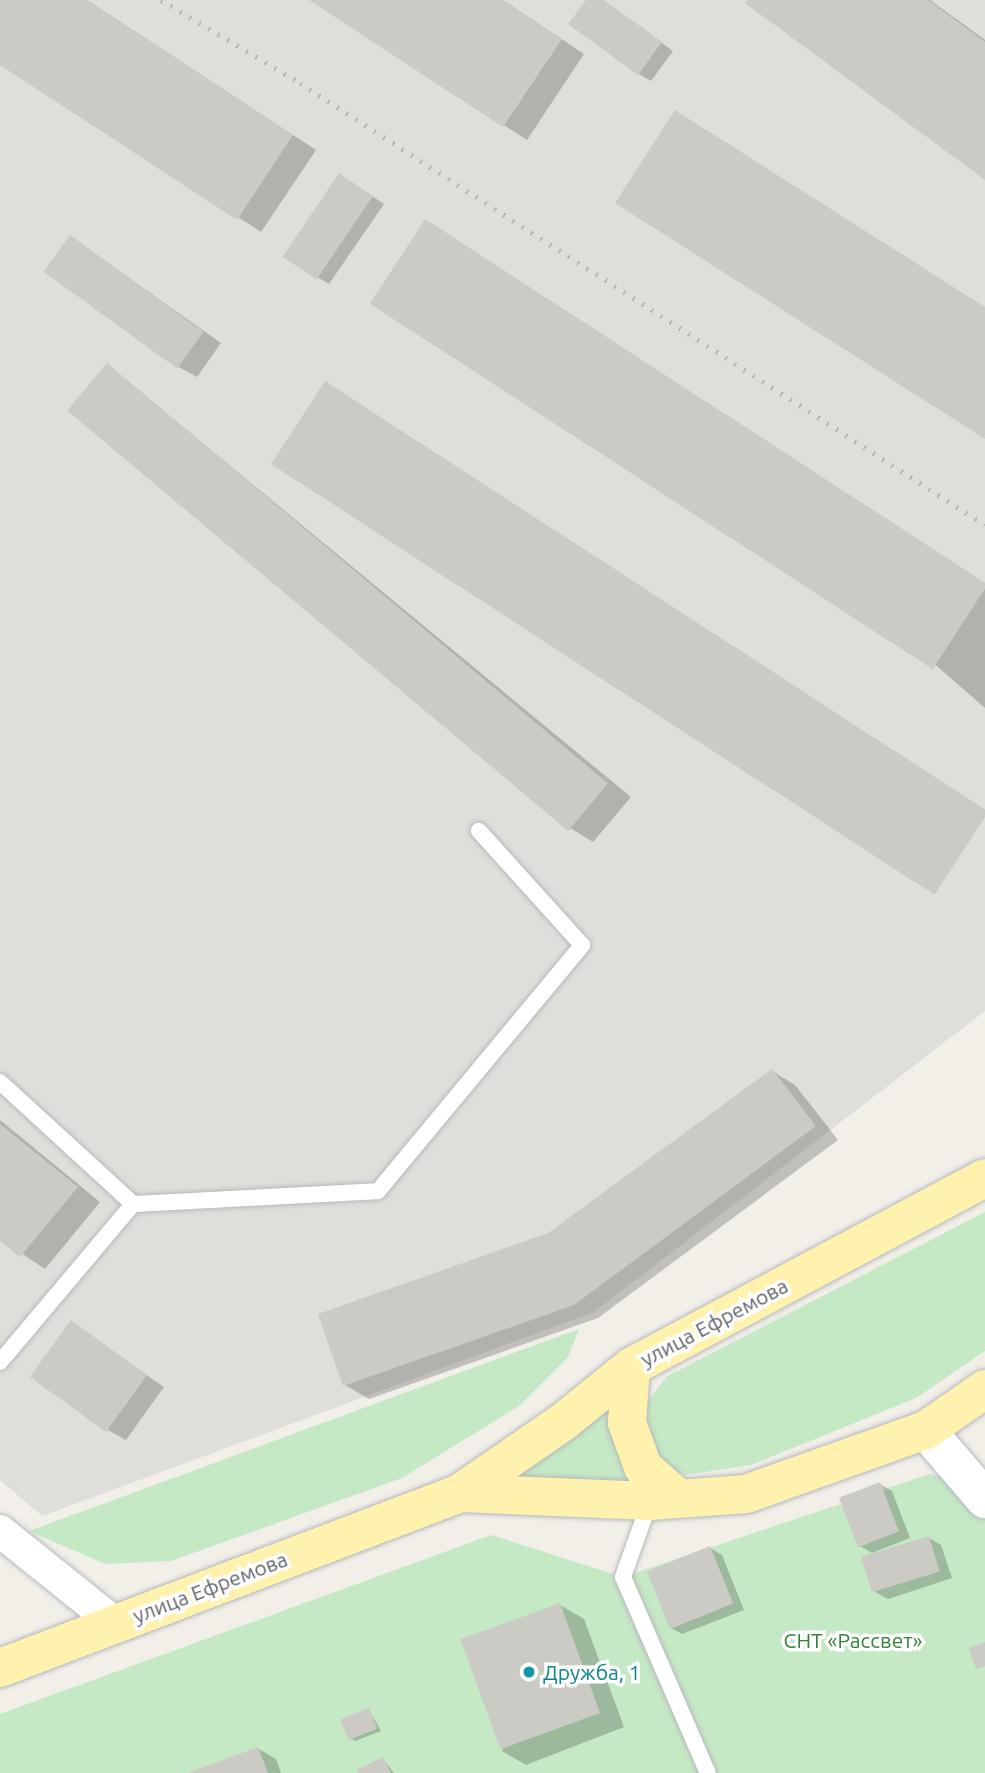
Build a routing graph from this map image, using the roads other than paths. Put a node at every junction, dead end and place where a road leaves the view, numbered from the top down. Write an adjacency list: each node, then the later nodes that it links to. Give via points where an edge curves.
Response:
1 (479, 831): 4 (lane, via 582,945 378,1191)
2 (0, 1082): 4 (lane)
3 (979, 1186): 6 (main road, улица Ефремова)
4 (134, 1204): 5 (lane)
5 (0, 1362)
6 (631, 1367): 9 (main road, улица Ефремова, via 563,1422); 10 (main road, via 627,1423 643,1467)
7 (985, 1389): 8 (main road, улица Ефремова)
8 (926, 1430): 10 (main road, улица Ефремова, via 746,1494); 11 (street)
9 (460, 1493): 10 (main road, улица Ефремова); 13 (main road, улица Ефремова)
10 (664, 1500): 15 (lane, via 623,1577)
11 (984, 1506)
12 (0, 1531): 13 (street)
13 (115, 1623): 14 (main road, улица Ефремова)
14 (0, 1668)
15 (708, 1773)

